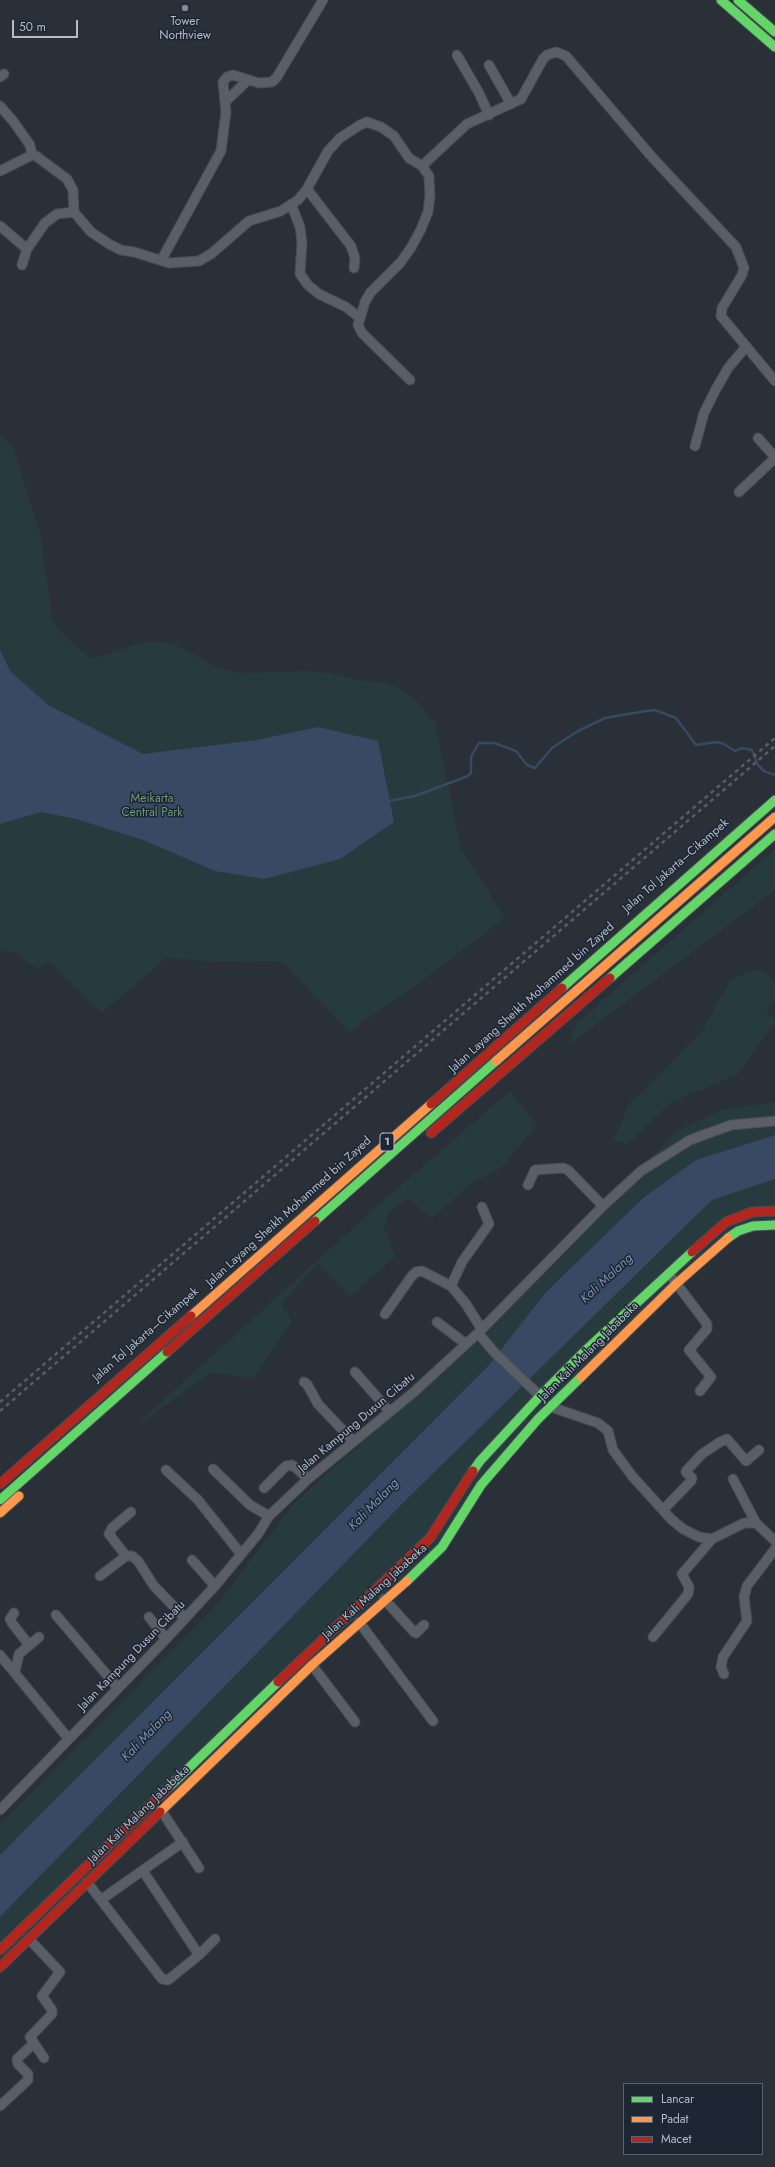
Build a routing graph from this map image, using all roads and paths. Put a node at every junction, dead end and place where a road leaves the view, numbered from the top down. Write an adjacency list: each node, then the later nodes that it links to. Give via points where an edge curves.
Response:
1 (323, 0): 8 (street, via 277,78 272,82 259,83)
2 (720, 0): 5 (main road)
3 (738, 0): 4 (main road)
4 (775, 32)
5 (775, 47)
6 (456, 55): 12 (street)
7 (489, 65): 10 (street)
8 (248, 80): 9 (street); 9 (street, via 233,75 227,77 223,82)
9 (225, 102): 21 (street, via 225,128 221,151)
10 (511, 104): 12 (street); 25 (street, via 526,94 547,55 556,52 566,56 652,157 736,247 744,268 721,313 724,322)
11 (0, 106): 13 (street, via 30,145)
12 (489, 115): 14 (street, via 467,124)
13 (32, 155): 15 (street); 18 (street, via 41,159 70,184 75,198)
14 (422, 166): 16 (street, via 409,158 388,132 367,122 332,146); 24 (street, via 429,176 428,212 412,246 401,262 370,293)
15 (0, 171)
16 (307, 190): 17 (street); 23 (street, via 351,246 355,258)
17 (291, 204): 18 (street, via 281,211 249,221 199,261 174,263 160,262 116,248 91,232); 24 (street, via 301,235 300,274 319,294 346,307)
18 (74, 212): 20 (street, via 63,212 48,219)
19 (0, 226): 20 (street)
20 (27, 249): 22 (street)
21 (162, 259)
22 (22, 265)
23 (354, 268)
24 (360, 318): 26 (street, via 358,325 362,333)
25 (745, 348): 27 (street); 29 (street, via 728,368 714,391 704,413)
26 (410, 380)
27 (775, 381)
28 (758, 438): 30 (street)
29 (695, 446)
30 (775, 457): 31 (street)
31 (739, 492)
32 (775, 797): 62 (main road, Jalan Tol Jakarta–Cikampek / 1, via 701,858)
33 (775, 800): 65 (main road, Jalan Layang Sheikh Mohammed bin Zayed / 1)
34 (775, 817): 68 (main road, Jalan Layang Sheikh Mohammed bin Zayed / 1)
35 (775, 834): 37 (main road)
36 (775, 1121): 39 (street, Jalan Kampung Dusun Cibatu, via 731,1125 690,1140 641,1171)
37 (424, 1139)
38 (528, 1185): 39 (street, via 535,1170 563,1168)
39 (603, 1206): 48 (street, Jalan Kampung Dusun Cibatu)
40 (482, 1207): 45 (street, via 489,1224 462,1262)
41 (775, 1211): 43 (main road, Jalan Kali Malang Jababeka, via 752,1212 726,1222)
42 (775, 1225): 44 (main road, Jalan Kali Malang Jababeka, via 753,1226 738,1232)
43 (668, 1272): 44 (street); 50 (main road, Jalan Kali Malang Jababeka)
44 (677, 1283): 51 (main road, Jalan Kali Malang Jababeka); 54 (street, via 707,1324 707,1329 689,1350 711,1377)
45 (451, 1286): 46 (street, via 422,1271 416,1272); 48 (street, via 466,1304)
46 (385, 1314)
47 (437, 1322): 49 (street)
48 (479, 1330): 49 (street, Jalan Kampung Dusun Cibatu); 55 (street, via 495,1353)
49 (466, 1344): 57 (street, Jalan Kampung Dusun Cibatu)
50 (588, 1348): 51 (main road); 55 (main road, Jalan Kali Malang Jababeka)
51 (599, 1359): 56 (main road, Jalan Kali Malang Jababeka)
52 (355, 1372): 57 (street)
53 (304, 1382): 58 (street, via 318,1404)
54 (700, 1391)
55 (540, 1396): 80 (main road, Jalan Kali Malang Jababeka, via 480,1461 430,1538)
56 (551, 1407): 69 (street, via 598,1422 608,1431 613,1450); 81 (main road, Jalan Kali Malang Jababeka, via 481,1485 442,1548)
57 (390, 1412): 58 (street, Jalan Kampung Dusun Cibatu)
58 (353, 1441): 63 (street, Jalan Kampung Dusun Cibatu)
59 (759, 1450): 69 (street, via 746,1461 727,1439 720,1442 702,1454 687,1470 692,1480)
60 (213, 1469): 72 (street, via 250,1505)
61 (166, 1470): 77 (street, via 198,1500)
62 (0, 1479)
63 (308, 1479): 67 (street, via 292,1465 286,1466); 72 (street, Jalan Kampung Dusun Cibatu)
64 (733, 1480): 73 (street)
65 (0, 1484)
66 (30, 1487): 71 (main road)
67 (264, 1488)
68 (0, 1500)
69 (663, 1510): 74 (street, via 683,1529 699,1537)
70 (131, 1512): 78 (street, via 109,1531)
71 (0, 1513)
72 (269, 1516): 77 (street, Jalan Kampung Dusun Cibatu)
73 (756, 1522): 74 (street, via 744,1523); 75 (street)
74 (712, 1539): 92 (street, via 682,1574 689,1586 688,1594)
75 (775, 1541)
76 (775, 1549): 98 (street, via 746,1589 744,1597 747,1621 723,1657 721,1667)
77 (241, 1554): 83 (street, Jalan Kampung Dusun Cibatu)
78 (126, 1556): 82 (street); 88 (street, via 132,1556 138,1561 154,1586)
79 (192, 1560): 83 (street)
80 (406, 1562): 81 (main road); 112 (main road, Jalan Kali Malang Jababeka, via 360,1603)
81 (416, 1573): 84 (main road, Jalan Kali Malang Jababeka)
82 (100, 1576)
83 (215, 1586): 88 (street, Jalan Kampung Dusun Cibatu)
84 (384, 1599): 89 (main road, Jalan Kali Malang Jababeka); 90 (street, via 414,1632)
85 (14, 1613): 94 (street, via 10,1619)
86 (56, 1615): 99 (street)
87 (149, 1617): 93 (street)
88 (185, 1618): 93 (street, Jalan Kampung Dusun Cibatu)
89 (358, 1622): 96 (main road, Jalan Kali Malang Jababeka); 100 (street)
90 (424, 1625)
91 (39, 1636): 94 (street)
92 (653, 1637)
93 (166, 1639): 99 (street, Jalan Kampung Dusun Cibatu)
94 (29, 1645): 97 (street, via 19,1654)
95 (0, 1655): 97 (street)
96 (312, 1665): 101 (street); 104 (main road, Jalan Kali Malang Jababeka)
97 (14, 1672): 102 (street)
98 (724, 1674)
99 (118, 1688): 102 (street, Jalan Kampung Dusun Cibatu)
100 (432, 1721)
101 (355, 1722)
102 (68, 1738): 103 (street, Jalan Kampung Dusun Cibatu)
103 (1, 1808)
104 (161, 1810): 105 (street); 108 (main road, Jalan Kali Malang Jababeka)
105 (183, 1842): 106 (street); 107 (street)
106 (199, 1868)
107 (143, 1871): 109 (street); 113 (street)
108 (87, 1882): 109 (street); 110 (main road, Jalan Kali Malang Jababeka)
109 (102, 1899): 113 (street, via 162,1979 168,1980)
110 (29, 1939): 114 (main road, Jalan Kali Malang Jababeka); 115 (street, via 60,1972 42,1996 52,2013 31,2035 30,2039)
111 (215, 1939): 113 (street)
112 (0, 1950)
113 (199, 1956)
114 (0, 1967)
115 (34, 2043): 116 (street); 117 (street, via 17,2059 18,2064 28,2074 28,2080)
116 (44, 2058)
117 (0, 2106)

